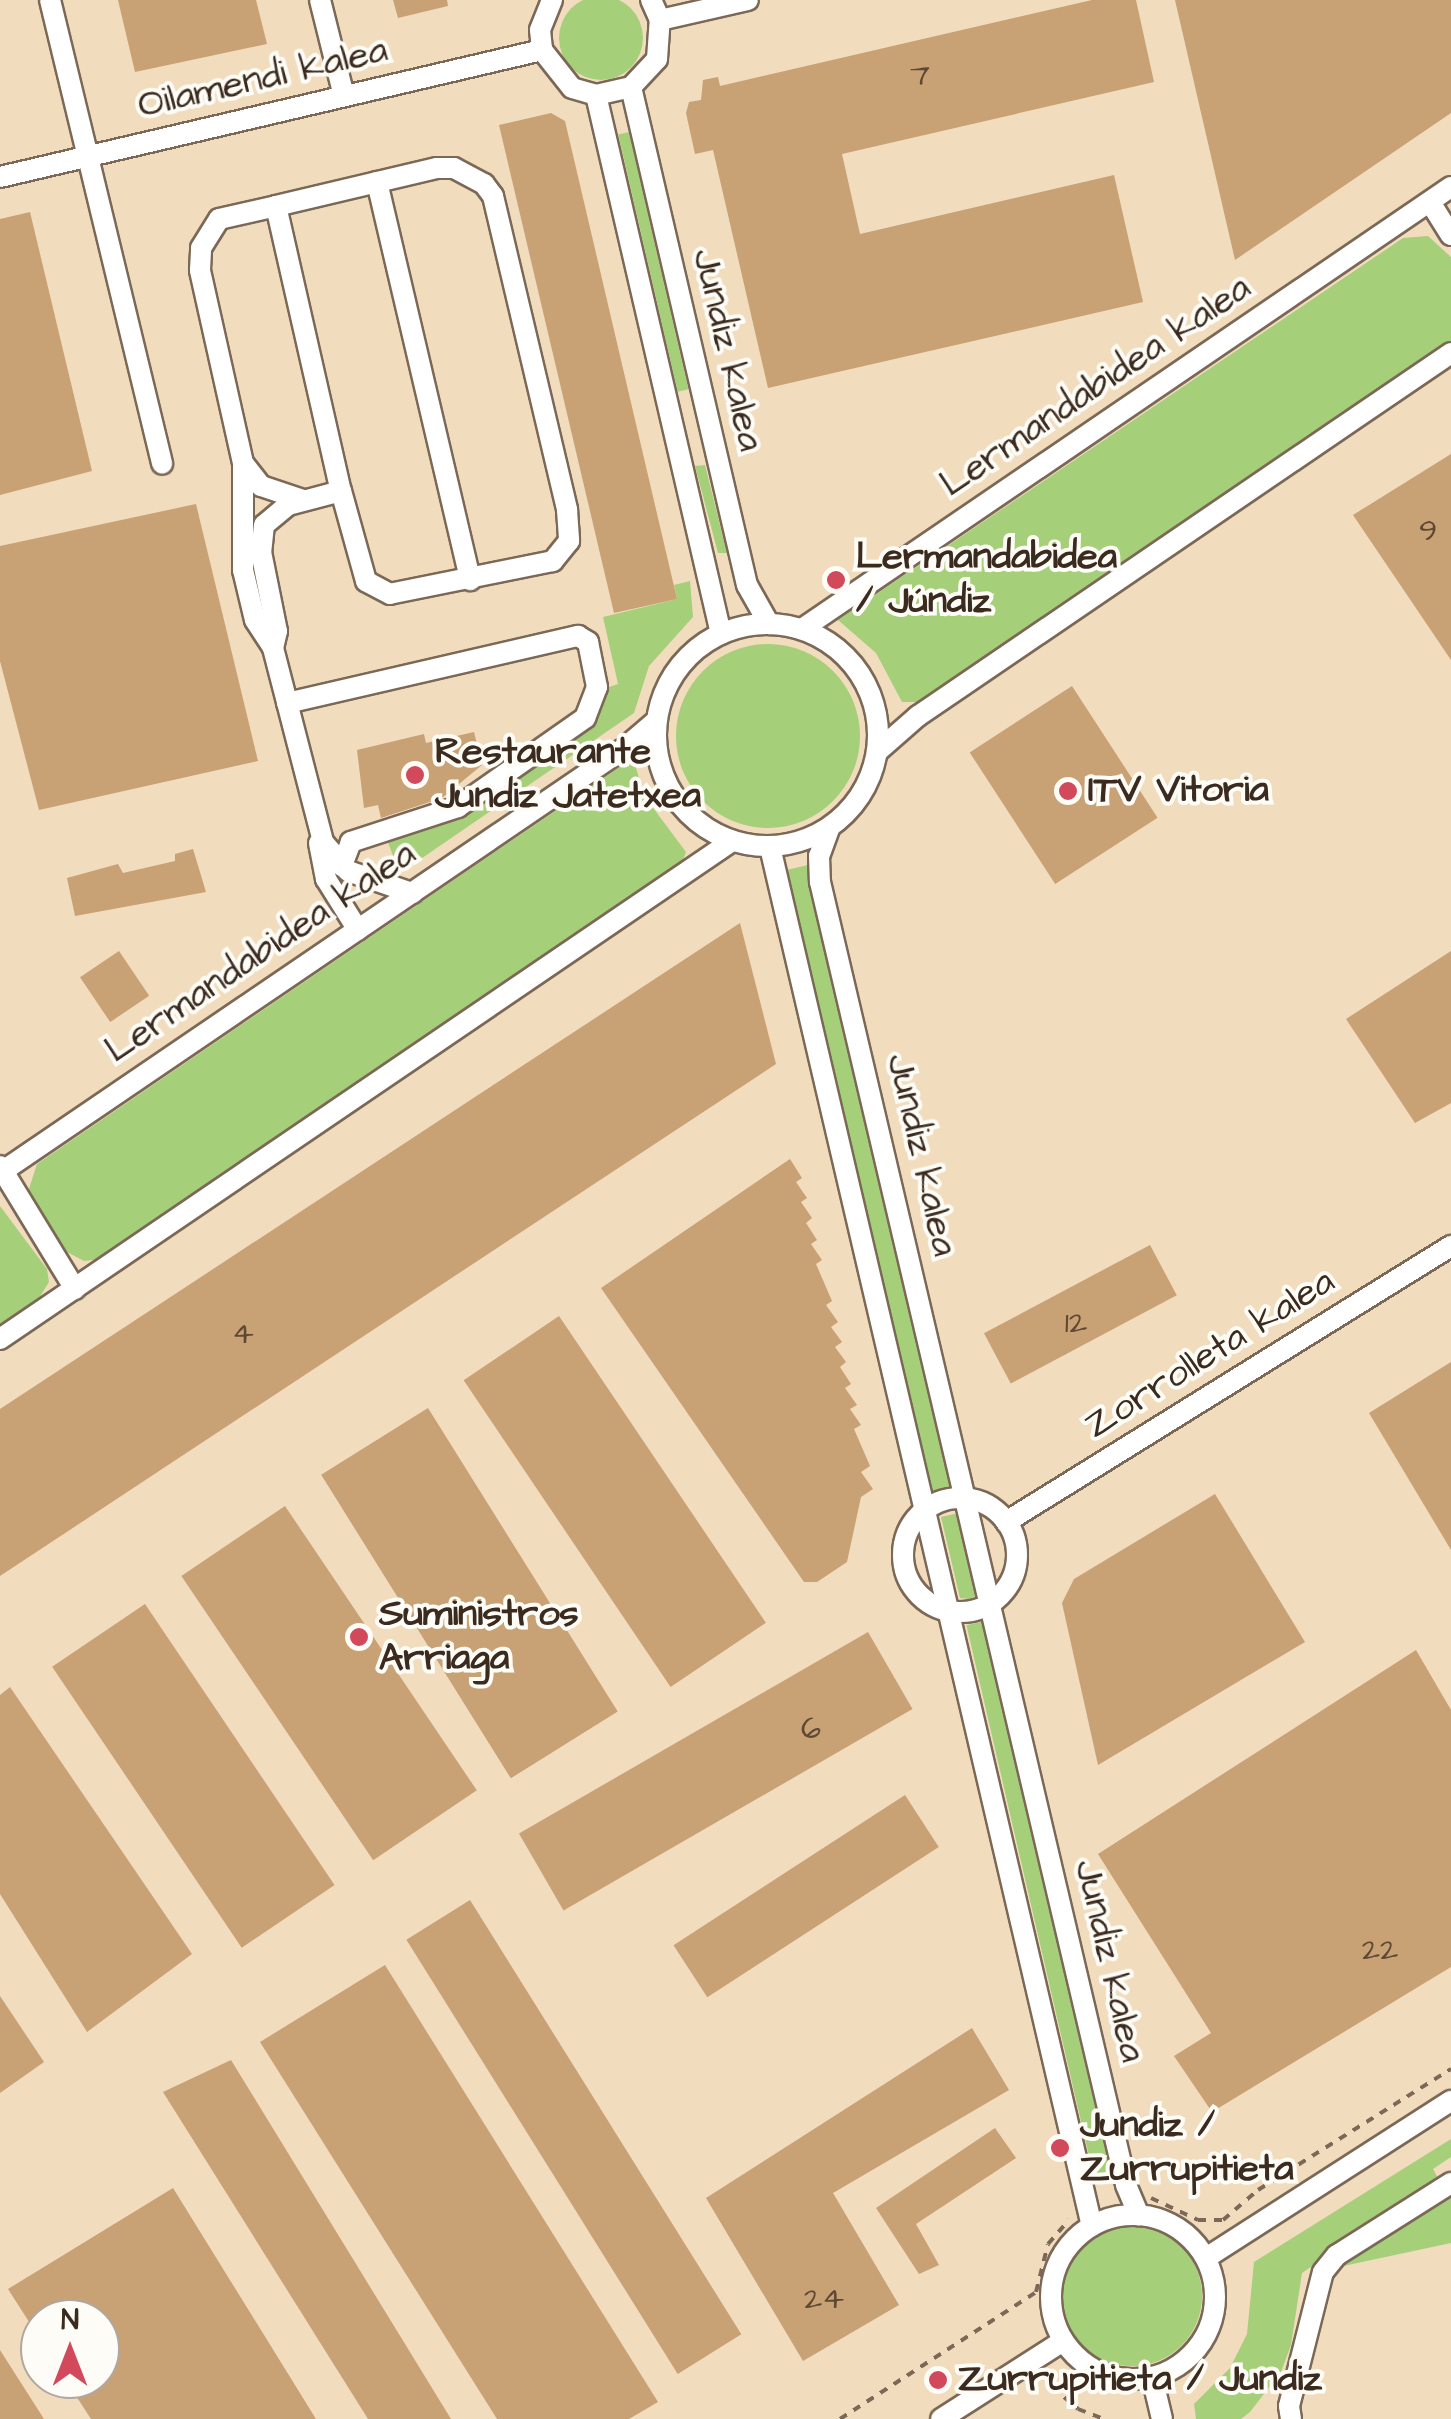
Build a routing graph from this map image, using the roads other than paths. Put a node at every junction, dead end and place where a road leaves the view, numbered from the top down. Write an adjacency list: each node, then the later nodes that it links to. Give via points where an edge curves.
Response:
1 (50, 0): 11 (street)
2 (320, 0): 10 (street)
3 (552, 0): 7 (street, via 540,30)
4 (650, 0): 6 (street)
5 (748, 0): 6 (street)
6 (660, 20): 8 (street, via 656,59)
7 (542, 50): 9 (street, via 572,88); 10 (street, Oilamendi kalea)
8 (631, 87): 9 (street); 24 (street, Jundiz kalea, via 747,585)
9 (596, 95): 26 (street, Jundiz kalea)
10 (344, 96): 11 (street, Oilamendi kalea)
11 (88, 156): 12 (street, Oilamendi kalea); 20 (street)
12 (0, 177)
13 (377, 182): 16 (street); 23 (street); 23 (street, via 454,168 493,196 568,510 568,541 553,560)
14 (1451, 188): 15 (street, Lermandabidea kalea)
15 (1430, 202): 17 (street); 25 (street, Lermandabidea kalea)
16 (276, 206): 19 (street, via 219,219 201,248 200,270); 21 (street)
17 (1451, 235)
18 (1451, 353): 30 (street, via 932,707)
19 (243, 463): 22 (street, via 261,486); 27 (street, via 243,570 256,620)
20 (162, 464)
21 (341, 492): 22 (street); 23 (street, via 374,590 411,594)
22 (303, 500): 27 (street, via 275,513 260,538 276,630)
23 (470, 580)
24 (769, 624): 25 (street); 26 (street)
25 (802, 629): 30 (street, via 830,643 862,677 878,720)
26 (720, 634): 29 (street, via 684,660)
27 (273, 648): 28 (street)
28 (287, 703): 31 (street); 35 (street, via 578,636 588,642 597,686 584,718 458,808 351,842)
29 (656, 721): 33 (street, via 661,772 672,794 688,815); 36 (street, Lermandabidea kalea)
30 (878, 751): 32 (street, via 870,782)
31 (317, 826): 35 (street); 37 (street, via 326,879)
32 (828, 829): 34 (street); 42 (street, Jundiz kalea, via 820,882)
33 (732, 841): 34 (street); 40 (street)
34 (770, 847): 43 (street, Jundiz kalea)
35 (342, 866): 36 (street)
36 (412, 893): 37 (street, Lermandabidea kalea)
37 (358, 930): 38 (street, Lermandabidea kalea)
38 (0, 1170): 40 (street, Lermandabidea kalea)
39 (1451, 1246): 44 (street, Zorrolleta kalea)
40 (75, 1289): 41 (street)
41 (0, 1339)
42 (965, 1497): 43 (street); 44 (street, via 996,1509); 45 (street, Jundiz kalea)
43 (928, 1507): 46 (street, Jundiz kalea); 46 (street, via 905,1538 905,1572 928,1603)
44 (1006, 1522): 45 (street, via 1015,1547 1014,1575)
45 (990, 1603): 46 (street); 50 (street, Jundiz kalea, via 1129,2196)
46 (952, 1612): 49 (street, Jundiz kalea)
47 (1451, 2101): 51 (street)
48 (1451, 2182): 56 (street, via 1337,2255 1323,2272 1289,2406)
49 (1091, 2215): 50 (street); 52 (street, via 1064,2252 1051,2286)
50 (1140, 2215): 51 (street, via 1178,2229)
51 (1206, 2258): 53 (street, via 1216,2294 1208,2331 1185,2361)
52 (1063, 2341): 53 (street, via 1076,2357 1112,2376); 54 (street)
53 (1152, 2377): 55 (street)
54 (941, 2419)
55 (1162, 2419)
56 (1292, 2419)

